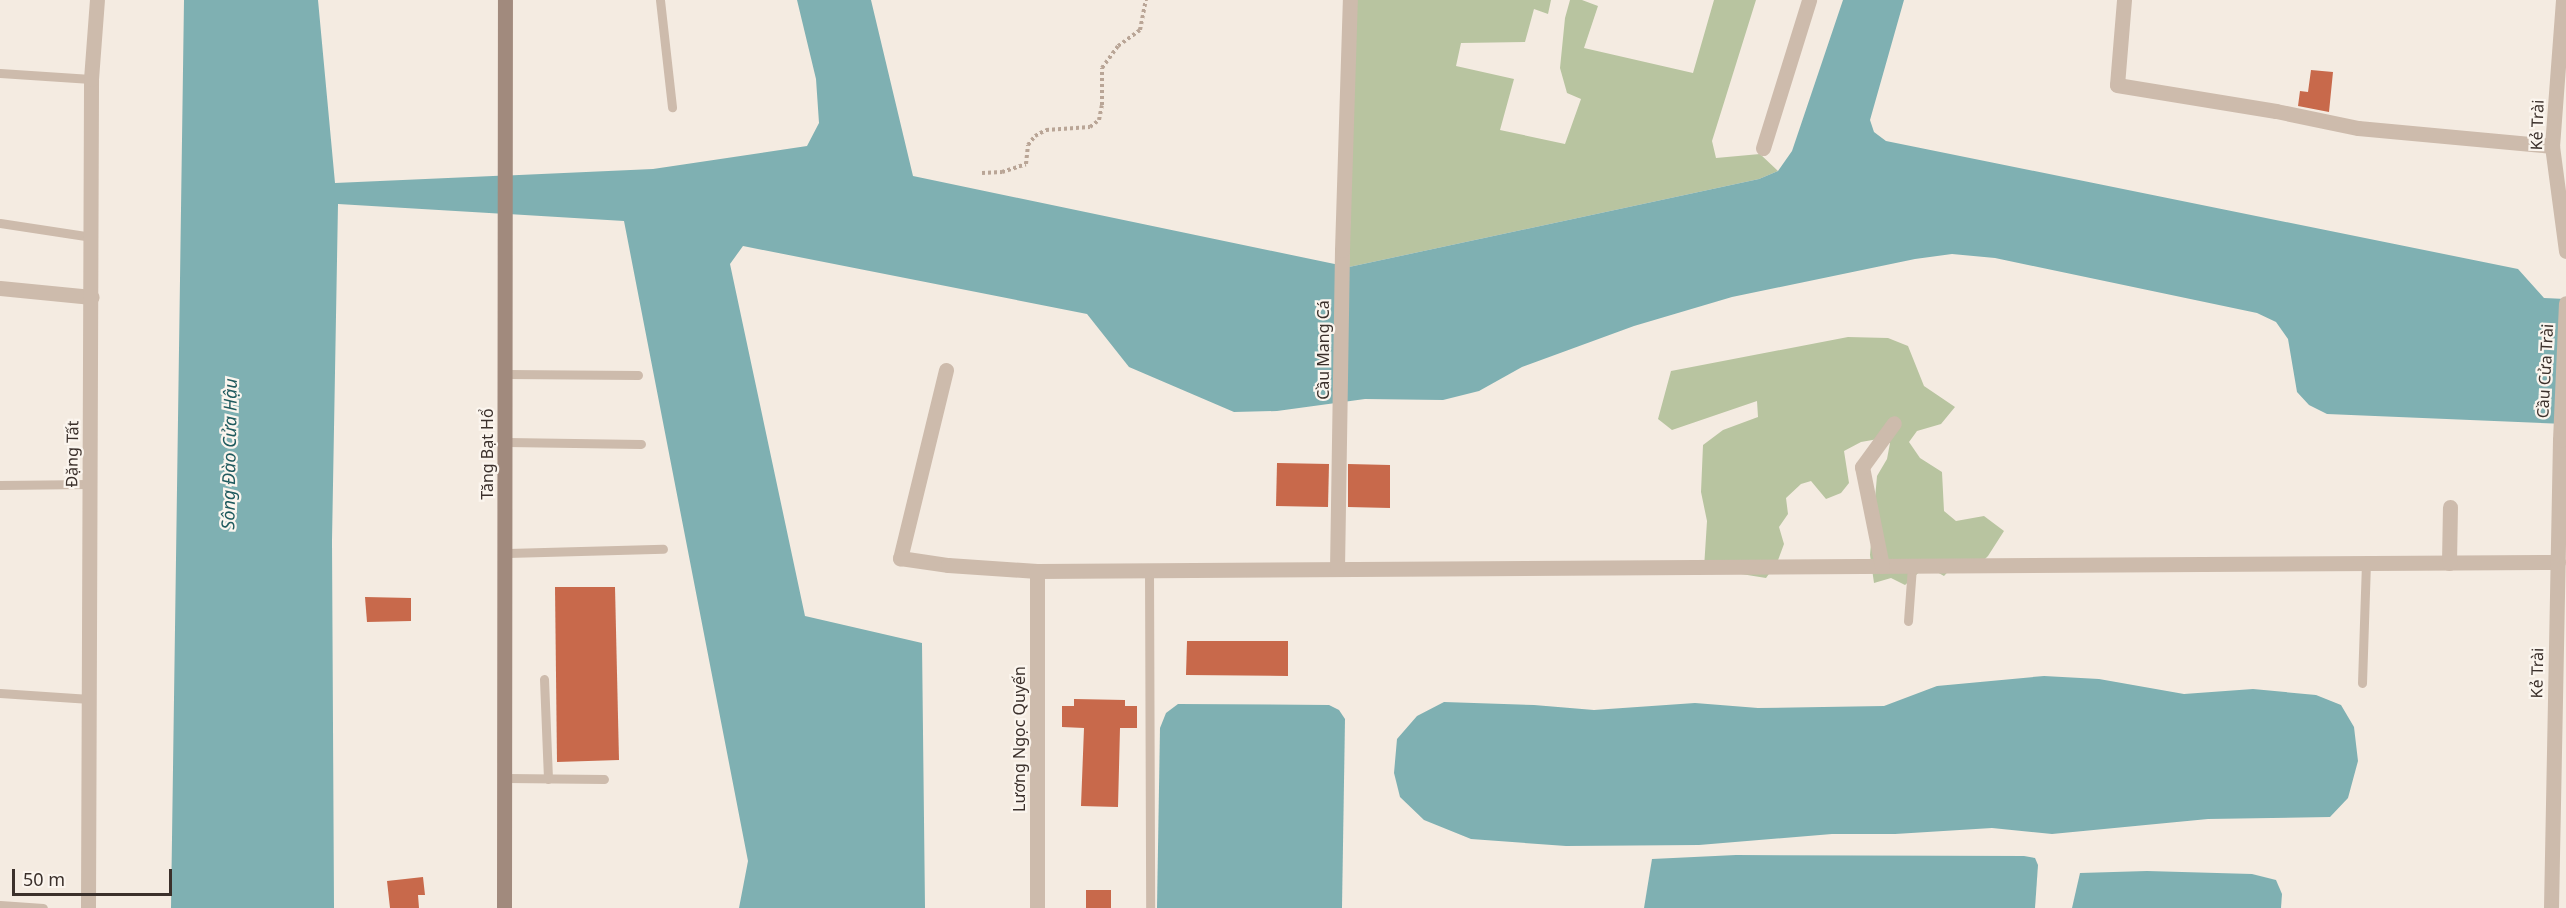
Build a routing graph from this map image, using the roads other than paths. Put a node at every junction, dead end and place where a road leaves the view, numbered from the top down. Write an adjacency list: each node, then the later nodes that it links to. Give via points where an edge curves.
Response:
1 (97, 0): 10 (street, Đặng Tất)
2 (506, 0): 21 (main road, Tăng Bạt Hổ)
3 (660, 0): 11 (lane)
4 (1350, 0): 37 (street, Cầu Mang Cá)
5 (1809, 0): 13 (street)
6 (2124, 0): 12 (street, via 2117,85 2358,128)
7 (2563, 0): 8 (street, Kẻ Trài)
8 (2562, 67): 12 (street, Kẻ Trài)
9 (0, 72): 10 (lane)
10 (91, 79): 15 (street, Đặng Tất)
11 (672, 107)
12 (2552, 146): 16 (street, Kẻ Trài)
13 (1763, 148)
14 (0, 223): 15 (lane)
15 (92, 237): 18 (street, Đặng Tất)
16 (2566, 251)
17 (0, 288): 18 (street)
18 (92, 297): 27 (street, Đặng Tất)
19 (2566, 303): 26 (street, Cầu Cửa Trài)
20 (946, 370): 39 (street, via 900,558)
21 (505, 374): 22 (lane); 24 (main road, Tăng Bạt Hổ)
22 (638, 375)
23 (1894, 423): 35 (street, via 1862,467)
24 (505, 442): 25 (lane); 31 (main road, Tăng Bạt Hổ)
25 (641, 444)
26 (2562, 444): 32 (street, Kẻ Trài)
27 (90, 484): 28 (lane); 45 (street, Đặng Tất)
28 (0, 485)
29 (2450, 507): 34 (street)
30 (663, 549): 31 (lane)
31 (505, 553): 46 (main road, Tăng Bạt Hổ)
32 (2558, 562): 34 (street); 41 (street, Kẻ Trài)
33 (2366, 563): 34 (street); 36 (street); 43 (lane)
34 (2449, 563)
35 (1882, 566): 36 (street); 37 (street)
36 (1912, 566): 40 (lane)
37 (1337, 569): 38 (street)
38 (1149, 570): 39 (street); 54 (lane)
39 (1037, 571): 53 (street, Lương Ngọc Quyến)
40 (1908, 621)
41 (2561, 638): 55 (street, Kẻ Trài)
42 (544, 680): 47 (lane)
43 (2362, 683)
44 (0, 693): 45 (lane)
45 (90, 699): 51 (street, Đặng Tất)
46 (504, 778): 47 (lane); 52 (main road, Tăng Bạt Hổ)
47 (548, 779): 48 (lane)
48 (604, 779)
49 (0, 904): 50 (lane)
50 (43, 908)
51 (88, 908)
52 (504, 908)
53 (1037, 908)
54 (1150, 908)
55 (2551, 908)

